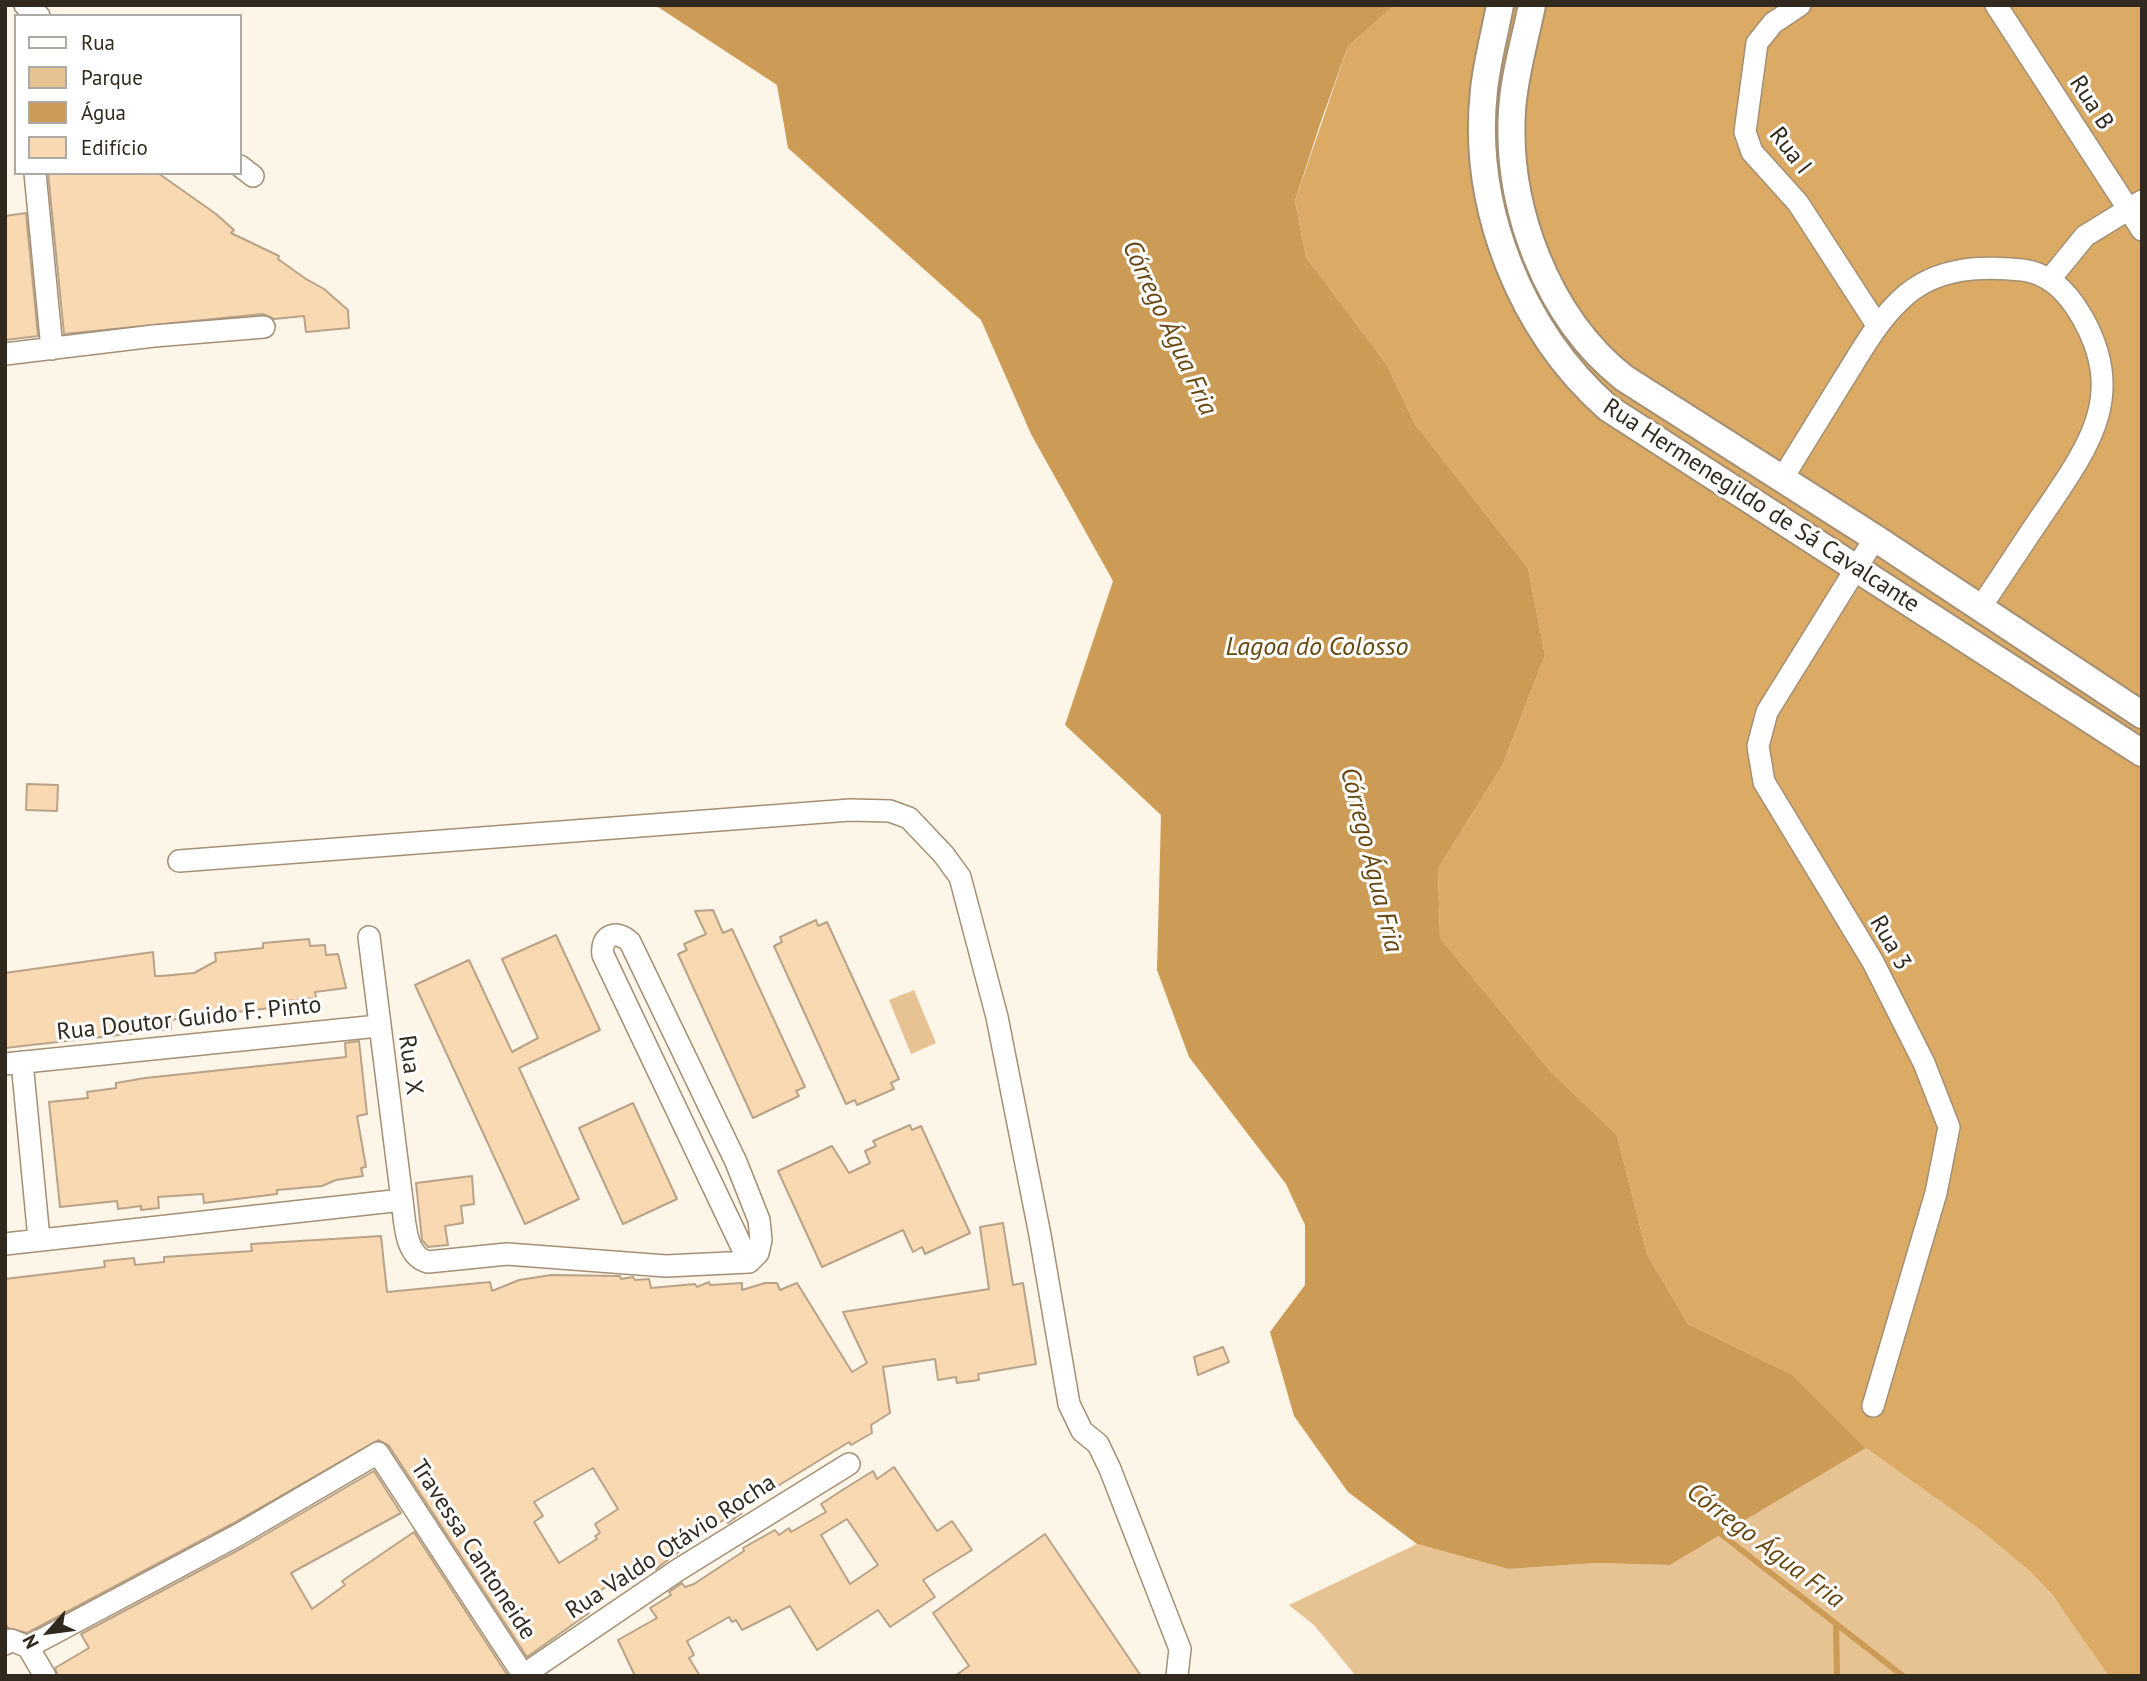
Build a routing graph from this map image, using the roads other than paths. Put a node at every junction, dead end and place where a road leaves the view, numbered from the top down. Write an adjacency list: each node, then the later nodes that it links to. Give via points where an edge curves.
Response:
1 (1500, 5): 15 (street, Rua Hermenegildo de Sá Cavalcante, via 1484,90 1483,154 1499,243 1534,316 1577,376 1608,408)
2 (1531, 5): 13 (street, Rua Hermenegildo de Sá Cavalcante, via 1511,138 1518,200 1559,303 1612,369)
3 (1800, 5): 9 (street, Rua I, via 1773,23 1757,43 1745,132 1752,152 1798,203)
4 (1996, 5): 6 (street, Rua B)
5 (35, 175): 11 (street)
6 (2135, 205): 7 (street, Rua B); 8 (street, via 2085,236)
7 (2142, 230)
8 (2050, 279): 9 (street, via 2031,271 1993,267 1940,275 1906,294); 16 (street, via 2091,332 2101,363 2101,399 2087,449)
9 (1877, 325): 13 (street)
10 (264, 327): 11 (street)
11 (52, 349): 12 (street)
12 (5, 354)
13 (1782, 480): 14 (street, Rua Hermenegildo de Sá Cavalcante)
14 (1875, 538): 15 (street, Rua 3); 16 (street, Rua Hermenegildo de Sá Cavalcante)
15 (1855, 570): 18 (street, Rua Hermenegildo de Sá Cavalcante); 27 (street, Rua 3, via 1767,712 1758,746 1763,782 1872,962 1924,1063 1949,1127 1936,1194)
16 (1980, 608): 17 (street, Rua Hermenegildo de Sá Cavalcante)
17 (2142, 715)
18 (2142, 753)
19 (179, 861): 32 (street, via 850,810 890,811 909,818 960,877 968,901 997,1017 1069,1404 1110,1469 1180,1649)
20 (369, 937): 21 (street, Rua X)
21 (378, 1026): 22 (street, Rua Doutor Guido F. Pinto); 23 (street, Rua X)
22 (14, 1063): 24 (street)
23 (401, 1200): 24 (street); 26 (street, Rua X, via 411,1248 428,1262 507,1254 666,1266)
24 (39, 1239): 25 (street)
25 (5, 1244)
26 (749, 1262): 26 (street, via 758,1253 760,1220 630,942 615,934 606,938 603,955)
27 (1873, 1406)
28 (849, 1464): 31 (street, Rua Valdo Otávio Rocha, via 678,1570)
29 (13, 1641): 30 (street); 31 (street, Travessa Cantoneide, via 238,1535 378,1453)
30 (46, 1676)
31 (523, 1676)
32 (1177, 1676)

